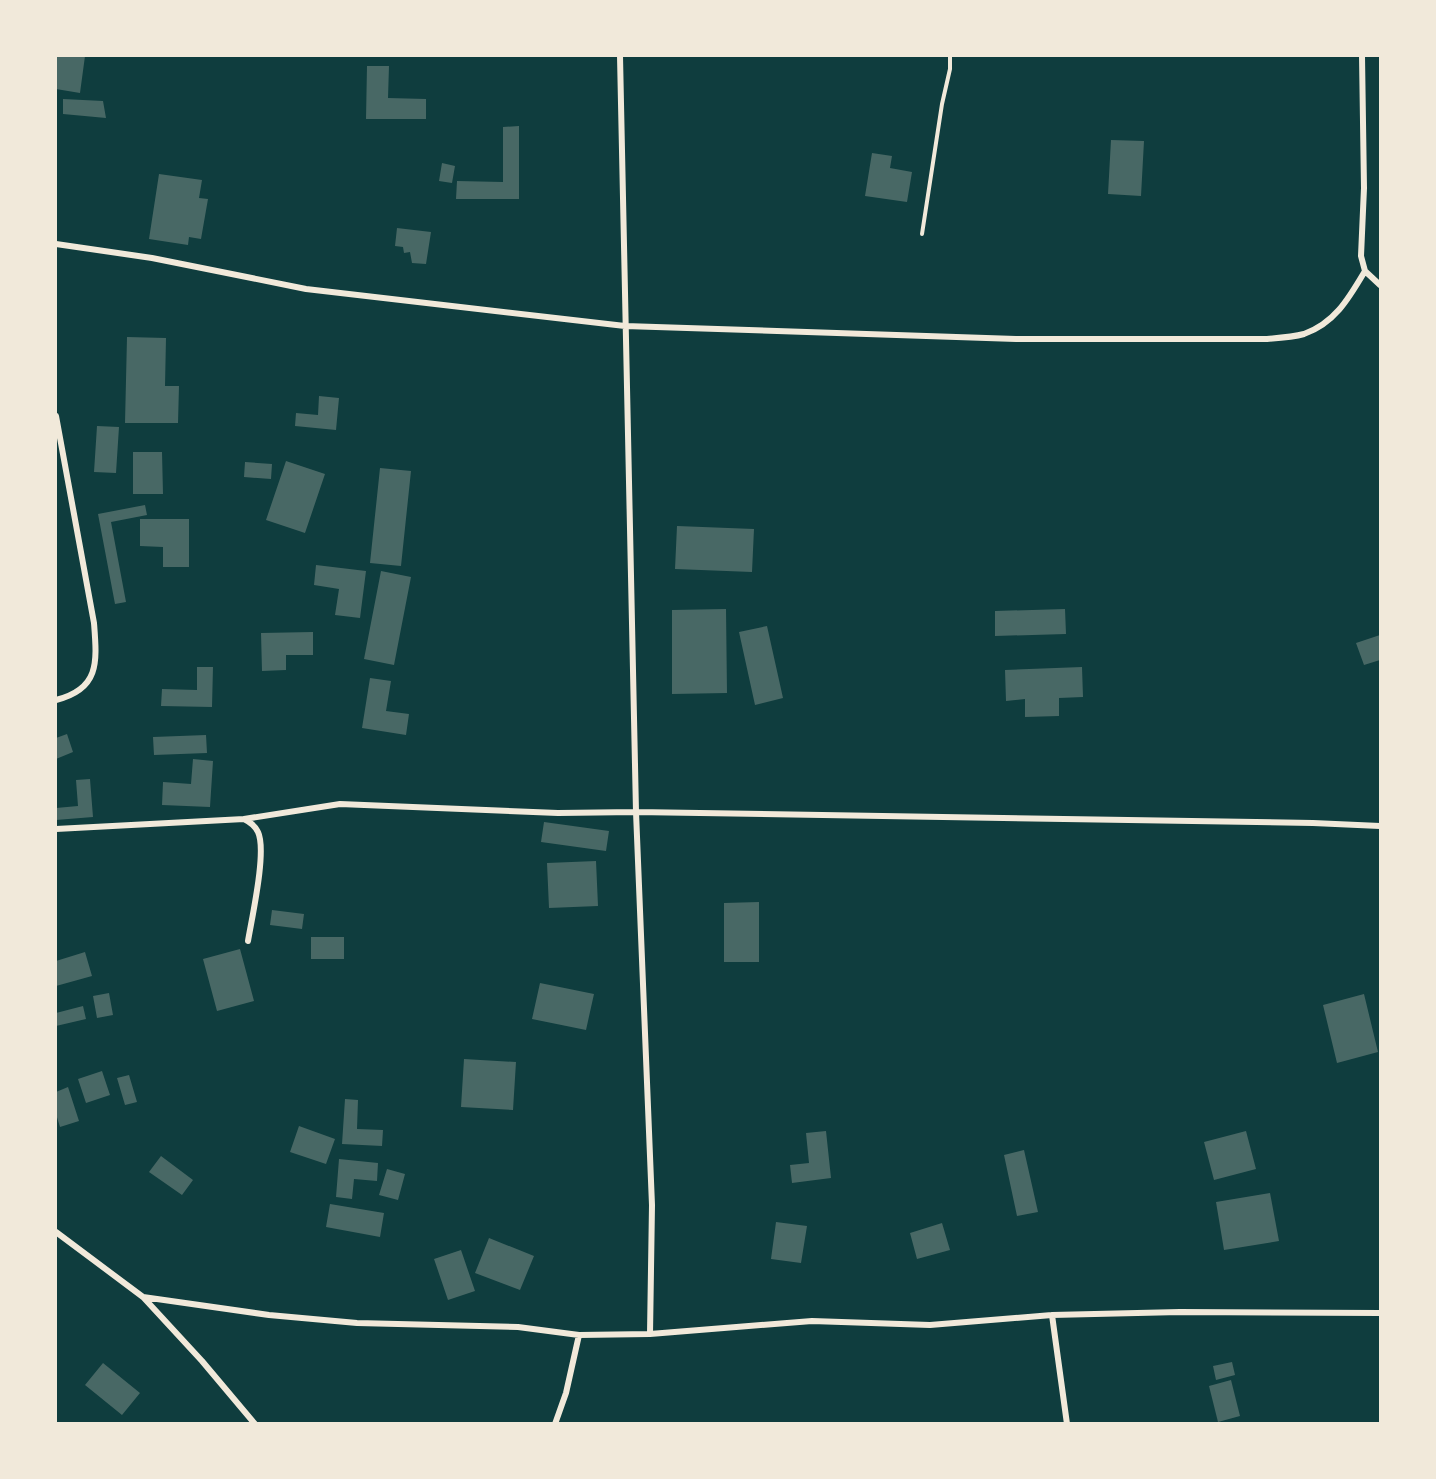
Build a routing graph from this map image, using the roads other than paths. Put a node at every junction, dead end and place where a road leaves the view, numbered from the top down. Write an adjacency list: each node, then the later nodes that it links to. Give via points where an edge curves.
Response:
1 (620, 56): 6 (street)
2 (1362, 56): 4 (street, via 1361,256)
3 (56, 244): 6 (street, via 152,258 306,289)
4 (1365, 271): 5 (street); 6 (street, via 1346,304 1326,323 1303,334 1267,339 1016,339)
5 (1380, 285)
6 (625, 326): 9 (street)
7 (56, 416): 8 (street, via 94,623 96,654 89,682 79,692)
8 (56, 700)
9 (636, 812): 10 (street, via 558,813 340,804); 11 (street); 18 (street, via 652,1205)
10 (244, 819): 12 (street); 13 (street, via 258,832 261,849)
11 (1380, 826)
12 (56, 829)
13 (248, 941)
14 (56, 1232): 15 (street)
15 (143, 1297): 19 (street, via 357,1323 518,1327); 20 (street)
16 (1380, 1313): 17 (street)
17 (1052, 1315): 18 (street, via 930,1325 812,1321); 22 (street)
18 (650, 1334): 19 (street)
19 (579, 1335): 21 (street)
20 (255, 1424)
21 (555, 1424)
22 (1067, 1424)

